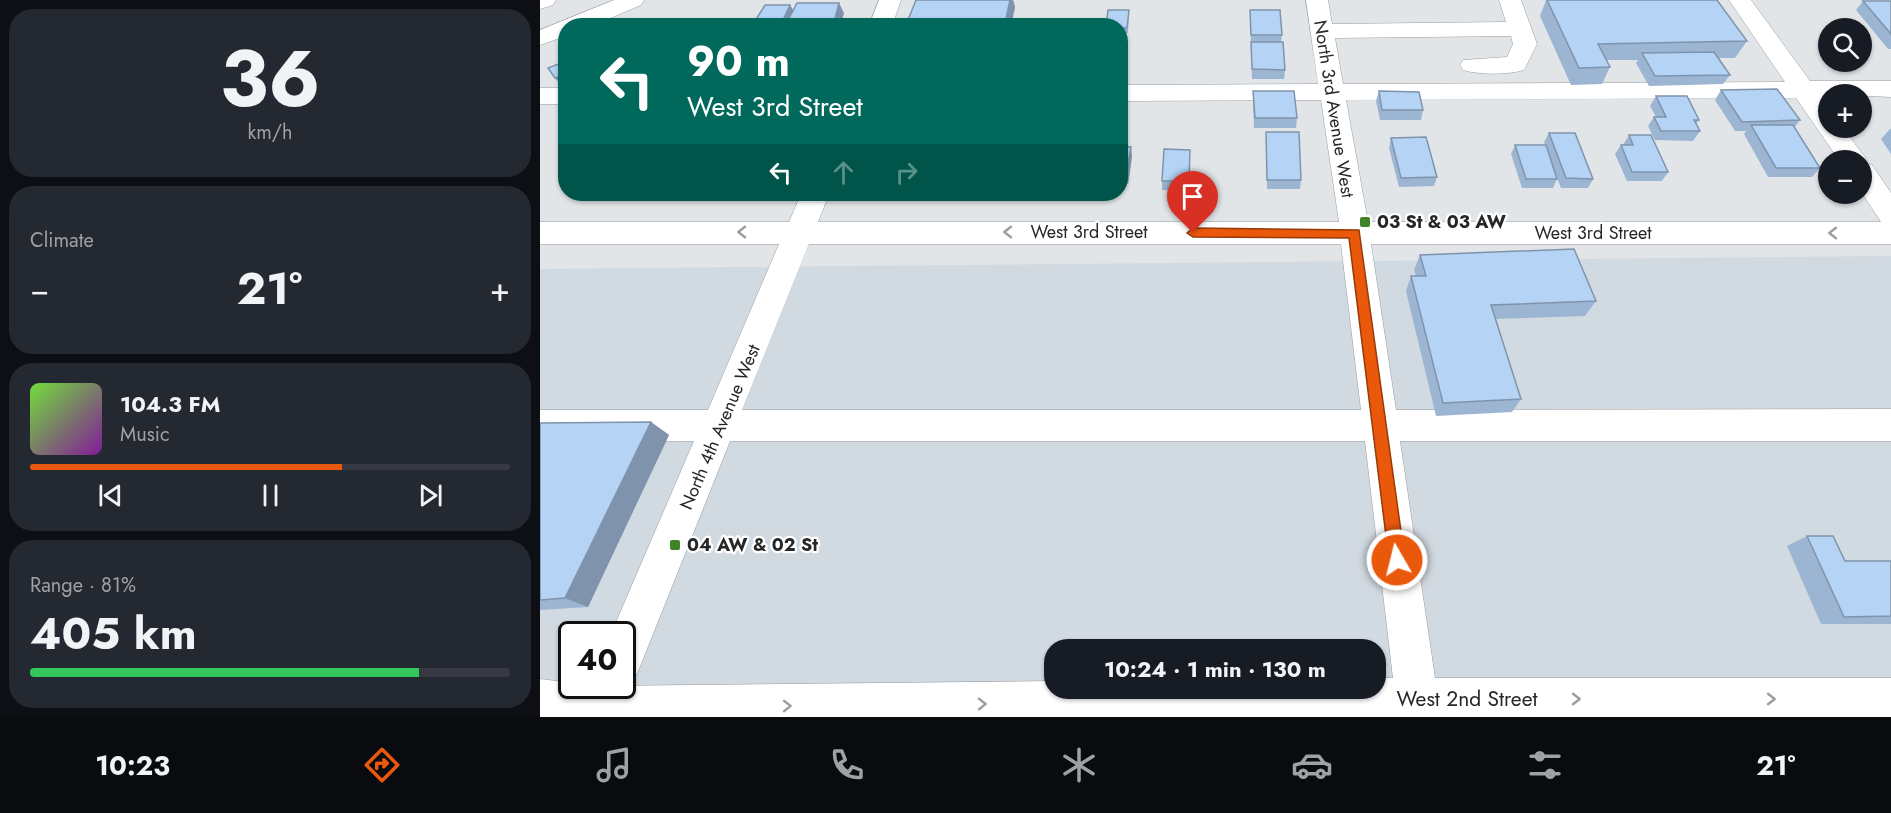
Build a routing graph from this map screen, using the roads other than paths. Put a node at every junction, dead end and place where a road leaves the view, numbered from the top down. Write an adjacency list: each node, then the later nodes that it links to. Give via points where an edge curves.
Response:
1 (545, 0): 6 (main road)
2 (633, 0): 8 (main road)
3 (890, 0): 9 (main road)
4 (1510, 0): 10 (main road)
5 (1740, 0): 14 (main road)
6 (540, 2)
7 (1319, 15): 10 (main road); 16 (main road, North 3rd Avenue West)
8 (590, 18)
9 (883, 18)
10 (1520, 29): 13 (main road, via 1525,44 1515,65)
11 (558, 31): 12 (main road)
12 (540, 38)
13 (1472, 65)
14 (1803, 88): 15 (main road); 16 (main road); 20 (main road)
15 (1891, 89)
16 (1331, 90): 17 (main road); 27 (main road, North 3rd Avenue West)
17 (1128, 93)
18 (540, 96): 19 (main road)
19 (558, 96)
20 (1818, 110)
21 (1872, 187): 23 (main road)
22 (812, 201): 24 (main road, North 4th Avenue West)
23 (1891, 215)
24 (801, 231): 25 (main road, West 3rd Street, one-way to 25); 27 (main road, West 3rd Street, one-way to 24); 30 (main road, North 4th Avenue West)
25 (540, 233)
26 (1891, 233): 27 (main road, West 3rd Street, one-way to 27)
27 (1354, 234): 31 (main road, North 3rd Avenue West)
28 (1891, 425): 31 (main road)
29 (540, 426): 30 (main road)
30 (720, 426): 31 (main road); 32 (main road, North 4th Avenue West)
31 (1379, 426): 36 (main road, North 3rd Avenue West)
32 (636, 626)
33 (1891, 699): 36 (main road, West 2nd Street, one-way to 33)
34 (540, 700): 35 (main road, West 2nd Street)
35 (604, 704): 36 (main road, West 2nd Street, one-way to 36)
36 (1418, 708)

